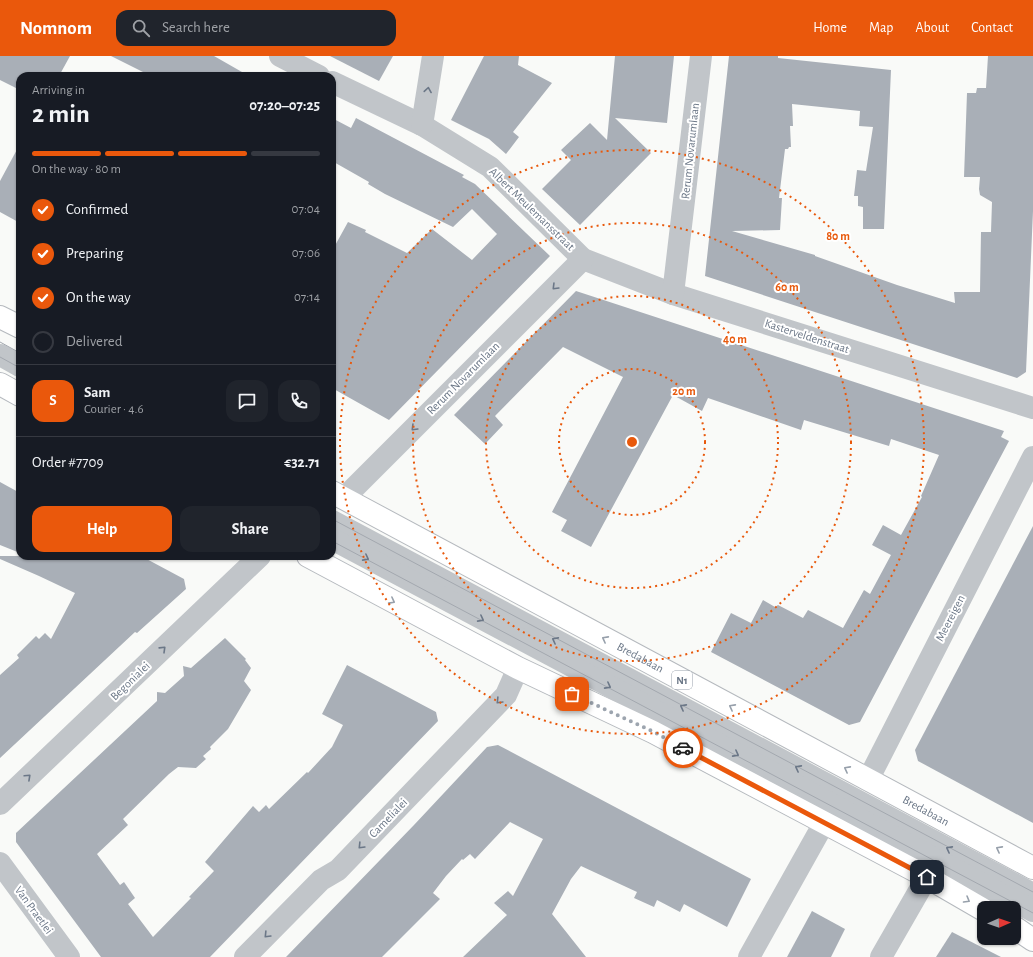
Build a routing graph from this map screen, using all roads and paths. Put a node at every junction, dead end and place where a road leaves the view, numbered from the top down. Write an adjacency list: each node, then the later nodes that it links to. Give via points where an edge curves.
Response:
1 (280, 56): 4 (street)
2 (433, 56): 6 (street, one-way to 2)
3 (701, 56): 8 (street, Rerum Novarumlaan)
4 (311, 72)
5 (336, 84): 6 (street, Albert Meulemansstraat)
6 (422, 125): 7 (street, Albert Meulemansstraat, via 490,167)
7 (583, 259): 8 (street, Kasterveldenstraat); 19 (street, Rerum Novarumlaan, one-way to 19)
8 (673, 294): 17 (street, Kasterveldenstraat)
9 (0, 317): 10 (main road)
10 (16, 325)
11 (0, 344): 12 (street)
12 (16, 353)
13 (0, 355): 14 (street)
14 (16, 364)
15 (0, 384): 16 (main road)
16 (16, 394)
17 (1033, 408)
18 (1033, 457): 25 (street, Meereigen)
19 (338, 495): 25 (main road, Bredabaan / N1, one-way to 19)
20 (336, 523): 31 (street, one-way to 20)
21 (336, 542): 33 (street, one-way to 33)
22 (256, 560): 26 (street, Begonialei, one-way to 22)
23 (316, 560): 24 (main road, one-way to 24)
24 (518, 668): 27 (main road, via 654,732); 37 (street, Camelialei, one-way to 37, via 506,695 338,870 321,880)
25 (868, 780): 29 (main road, Bredabaan / N1, one-way to 25)
26 (0, 804)
27 (824, 823): 30 (main road); 38 (street)
28 (0, 863): 36 (street, Van Praetlei)
29 (1033, 868)
30 (927, 877): 32 (main road, one-way to 32); 39 (street)
31 (1033, 894)
32 (977, 906)
33 (1033, 911)
34 (1021, 932): 35 (main road)
35 (1033, 940)
36 (69, 957)
37 (245, 957)
38 (749, 957)
39 (881, 957)

